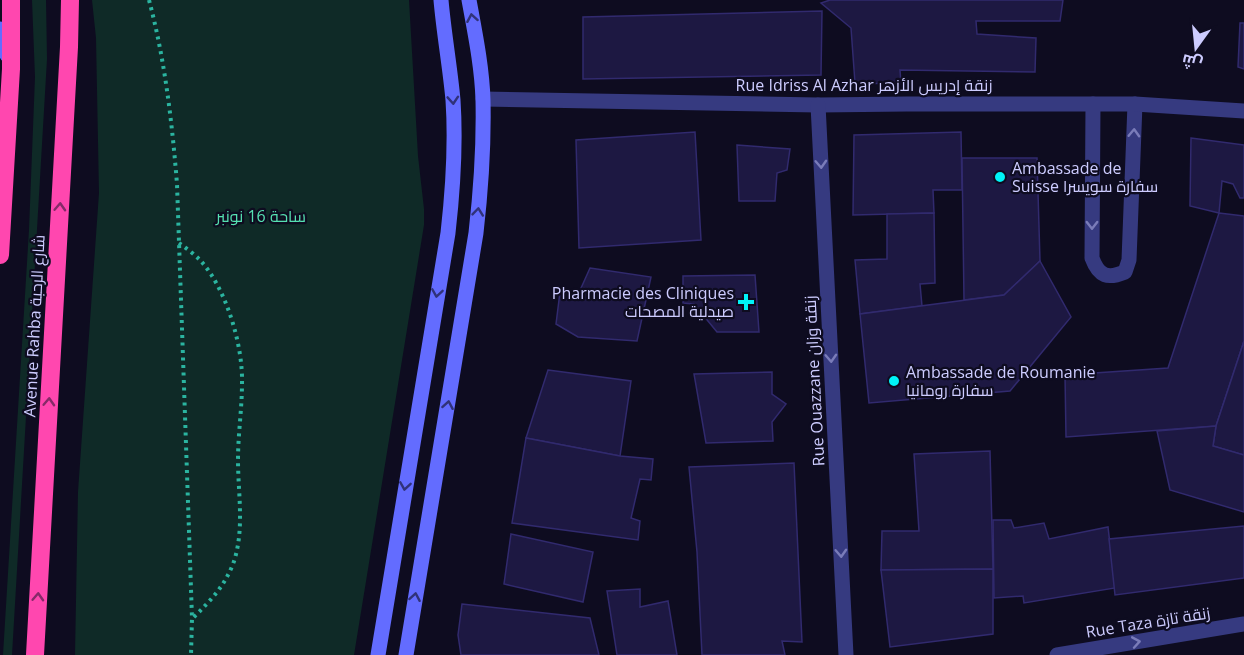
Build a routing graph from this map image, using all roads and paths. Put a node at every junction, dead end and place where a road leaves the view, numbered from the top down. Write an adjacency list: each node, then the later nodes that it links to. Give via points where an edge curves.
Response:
1 (11, 0): 7 (highway)
2 (70, 0): 17 (highway, Avenue Rahba شارع الرحبة, one-way to 2)
3 (149, 0): 13 (path, via 172,126)
4 (441, 0): 19 (street, one-way to 19, via 453,103 448,234)
5 (469, 0): 8 (street, one-way to 5)
6 (0, 29): 7 (street)
7 (11, 69): 14 (highway)
8 (483, 99): 11 (street, Rue Idriss Al Azhar زنقة إدريس الأزهر); 20 (street, one-way to 8, via 476,233)
9 (1093, 104): 10 (street, Rue Idriss Al Azhar زنقة إدريس الأزهر); 10 (street, one-way to 10, via 1092,258 1104,275 1115,276 1125,272 1129,260); 11 (street, Rue Idriss Al Azhar زنقة إدريس الأزهر)
10 (1135, 104): 12 (street, Rue Idriss Al Azhar زنقة إدريس الأزهر)
11 (818, 105): 21 (street, Rue Ouazzane زنقة وزان, one-way to 21)
12 (1244, 111)
13 (179, 243): 15 (path); 15 (path, via 201,261 227,305 235,330 242,382 238,545 218,593)
14 (0, 255)
15 (192, 618): 18 (path)
16 (1244, 624): 22 (street, Rue Taza زنقة تازة, one-way to 16)
17 (35, 655)
18 (191, 655)
19 (378, 655)
20 (406, 655)
21 (846, 655)
22 (1057, 655)

